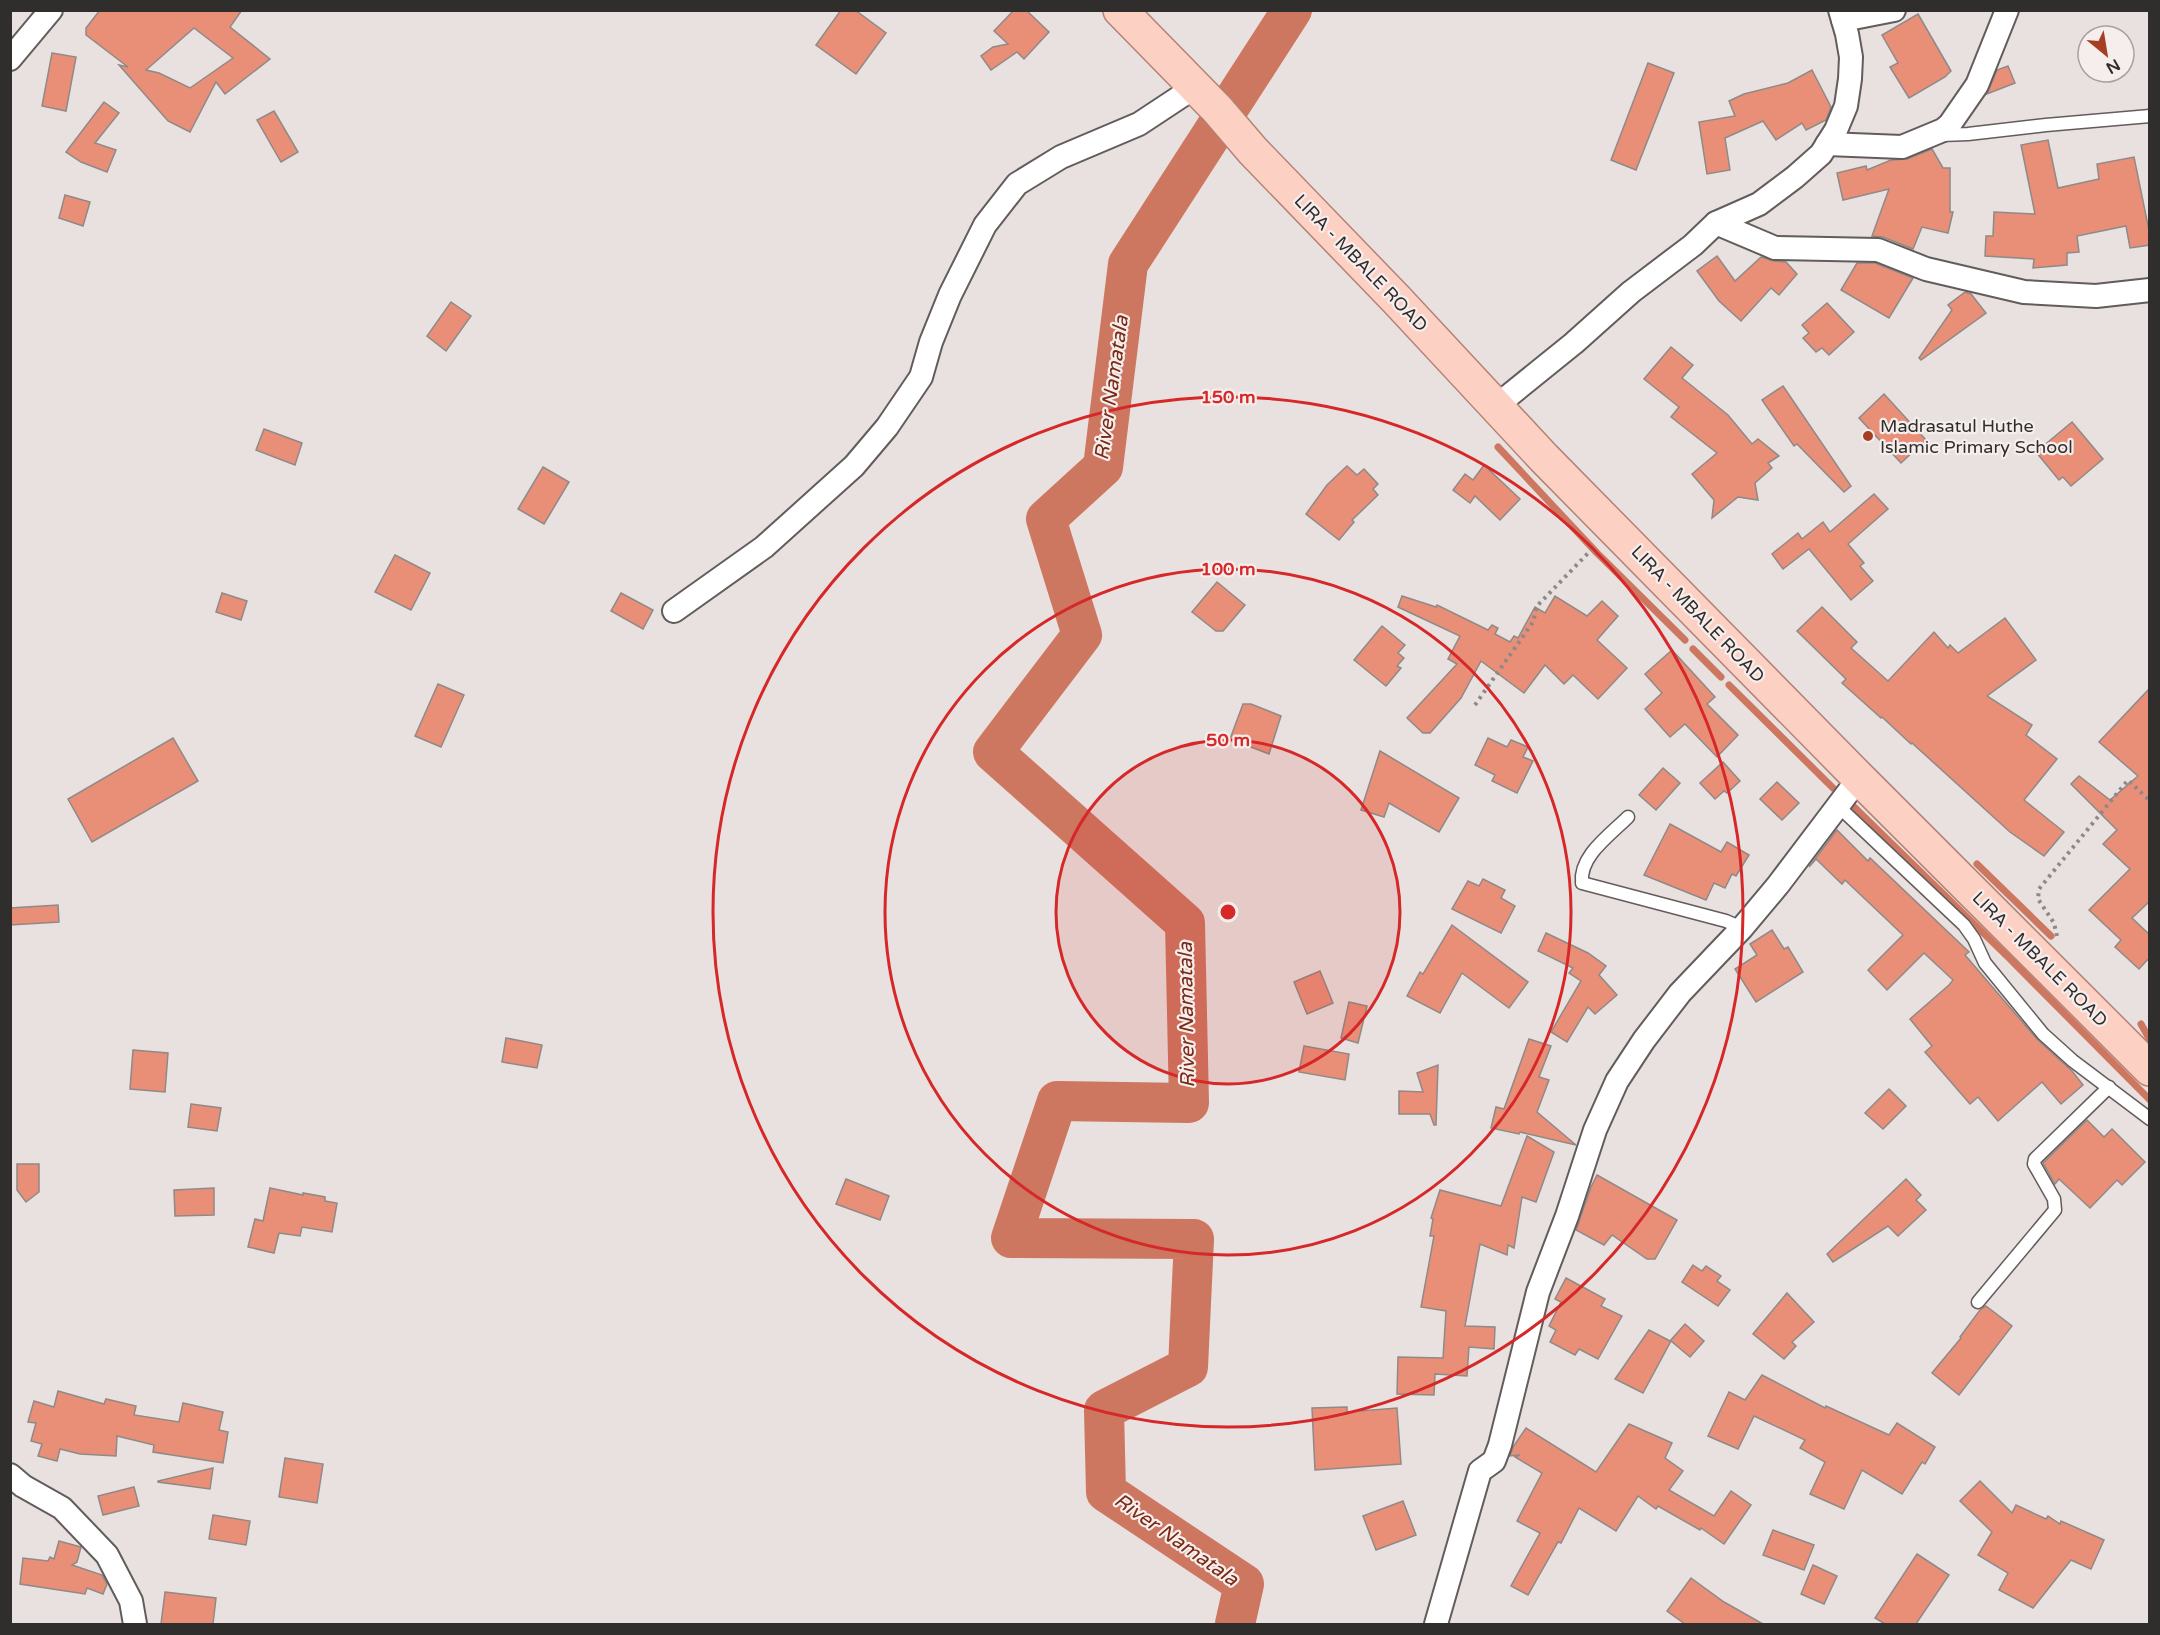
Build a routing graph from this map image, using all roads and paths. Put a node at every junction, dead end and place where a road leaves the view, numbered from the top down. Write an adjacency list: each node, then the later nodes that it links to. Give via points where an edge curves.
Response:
1 (51, 10): 6 (street)
2 (1120, 10): 7 (main road)
3 (1894, 10): 5 (street)
4 (2007, 10): 9 (street, via 1977,85 1950,124)
5 (1841, 15): 10 (street, via 1851,57 1850,79 1846,106)
6 (10, 59)
7 (1206, 98): 13 (main road, LIRA - MBALE ROAD); 15 (street, via 1061,157 1017,184 985,225 950,295 921,377 887,427 854,466 764,547)
8 (2150, 116): 9 (lane)
9 (1934, 135): 10 (street, via 1902,147)
10 (1827, 144): 11 (street, via 1795,177 1759,204)
11 (1716, 224): 12 (street, via 1775,248 1878,250 1926,269 2024,292 2096,296); 13 (street)
12 (2150, 290)
13 (1496, 406): 14 (main road, LIRA - MBALE ROAD)
14 (1613, 528): 16 (path, via 1537,606 1533,622); 17 (main road, LIRA - MBALE ROAD)
15 (674, 611)
16 (1475, 705)
17 (1859, 778): 19 (street); 22 (main road, LIRA - MBALE ROAD)
18 (2150, 801): 22 (path, via 2128,780 2039,889 2038,899 2054,923 2057,936)
19 (1837, 805): 21 (street); 24 (lane, via 1964,925 1985,963 2043,1034)
20 (1628, 817): 21 (lane, via 1592,852 1581,871 1582,884)
21 (1742, 928): 29 (street, via 1680,993 1644,1040 1617,1081 1595,1130 1538,1292 1500,1445 1494,1461 1480,1471)
22 (2045, 964): 23 (main road, LIRA - MBALE ROAD)
23 (2150, 1069)
24 (2109, 1087): 25 (lane); 26 (lane, via 2035,1159 2034,1164 2054,1199 2055,1210)
25 (2150, 1119)
26 (1978, 1302)
27 (10, 1475): 28 (street, via 62,1508 107,1555 131,1601)
28 (135, 1624)
29 (1436, 1624)

